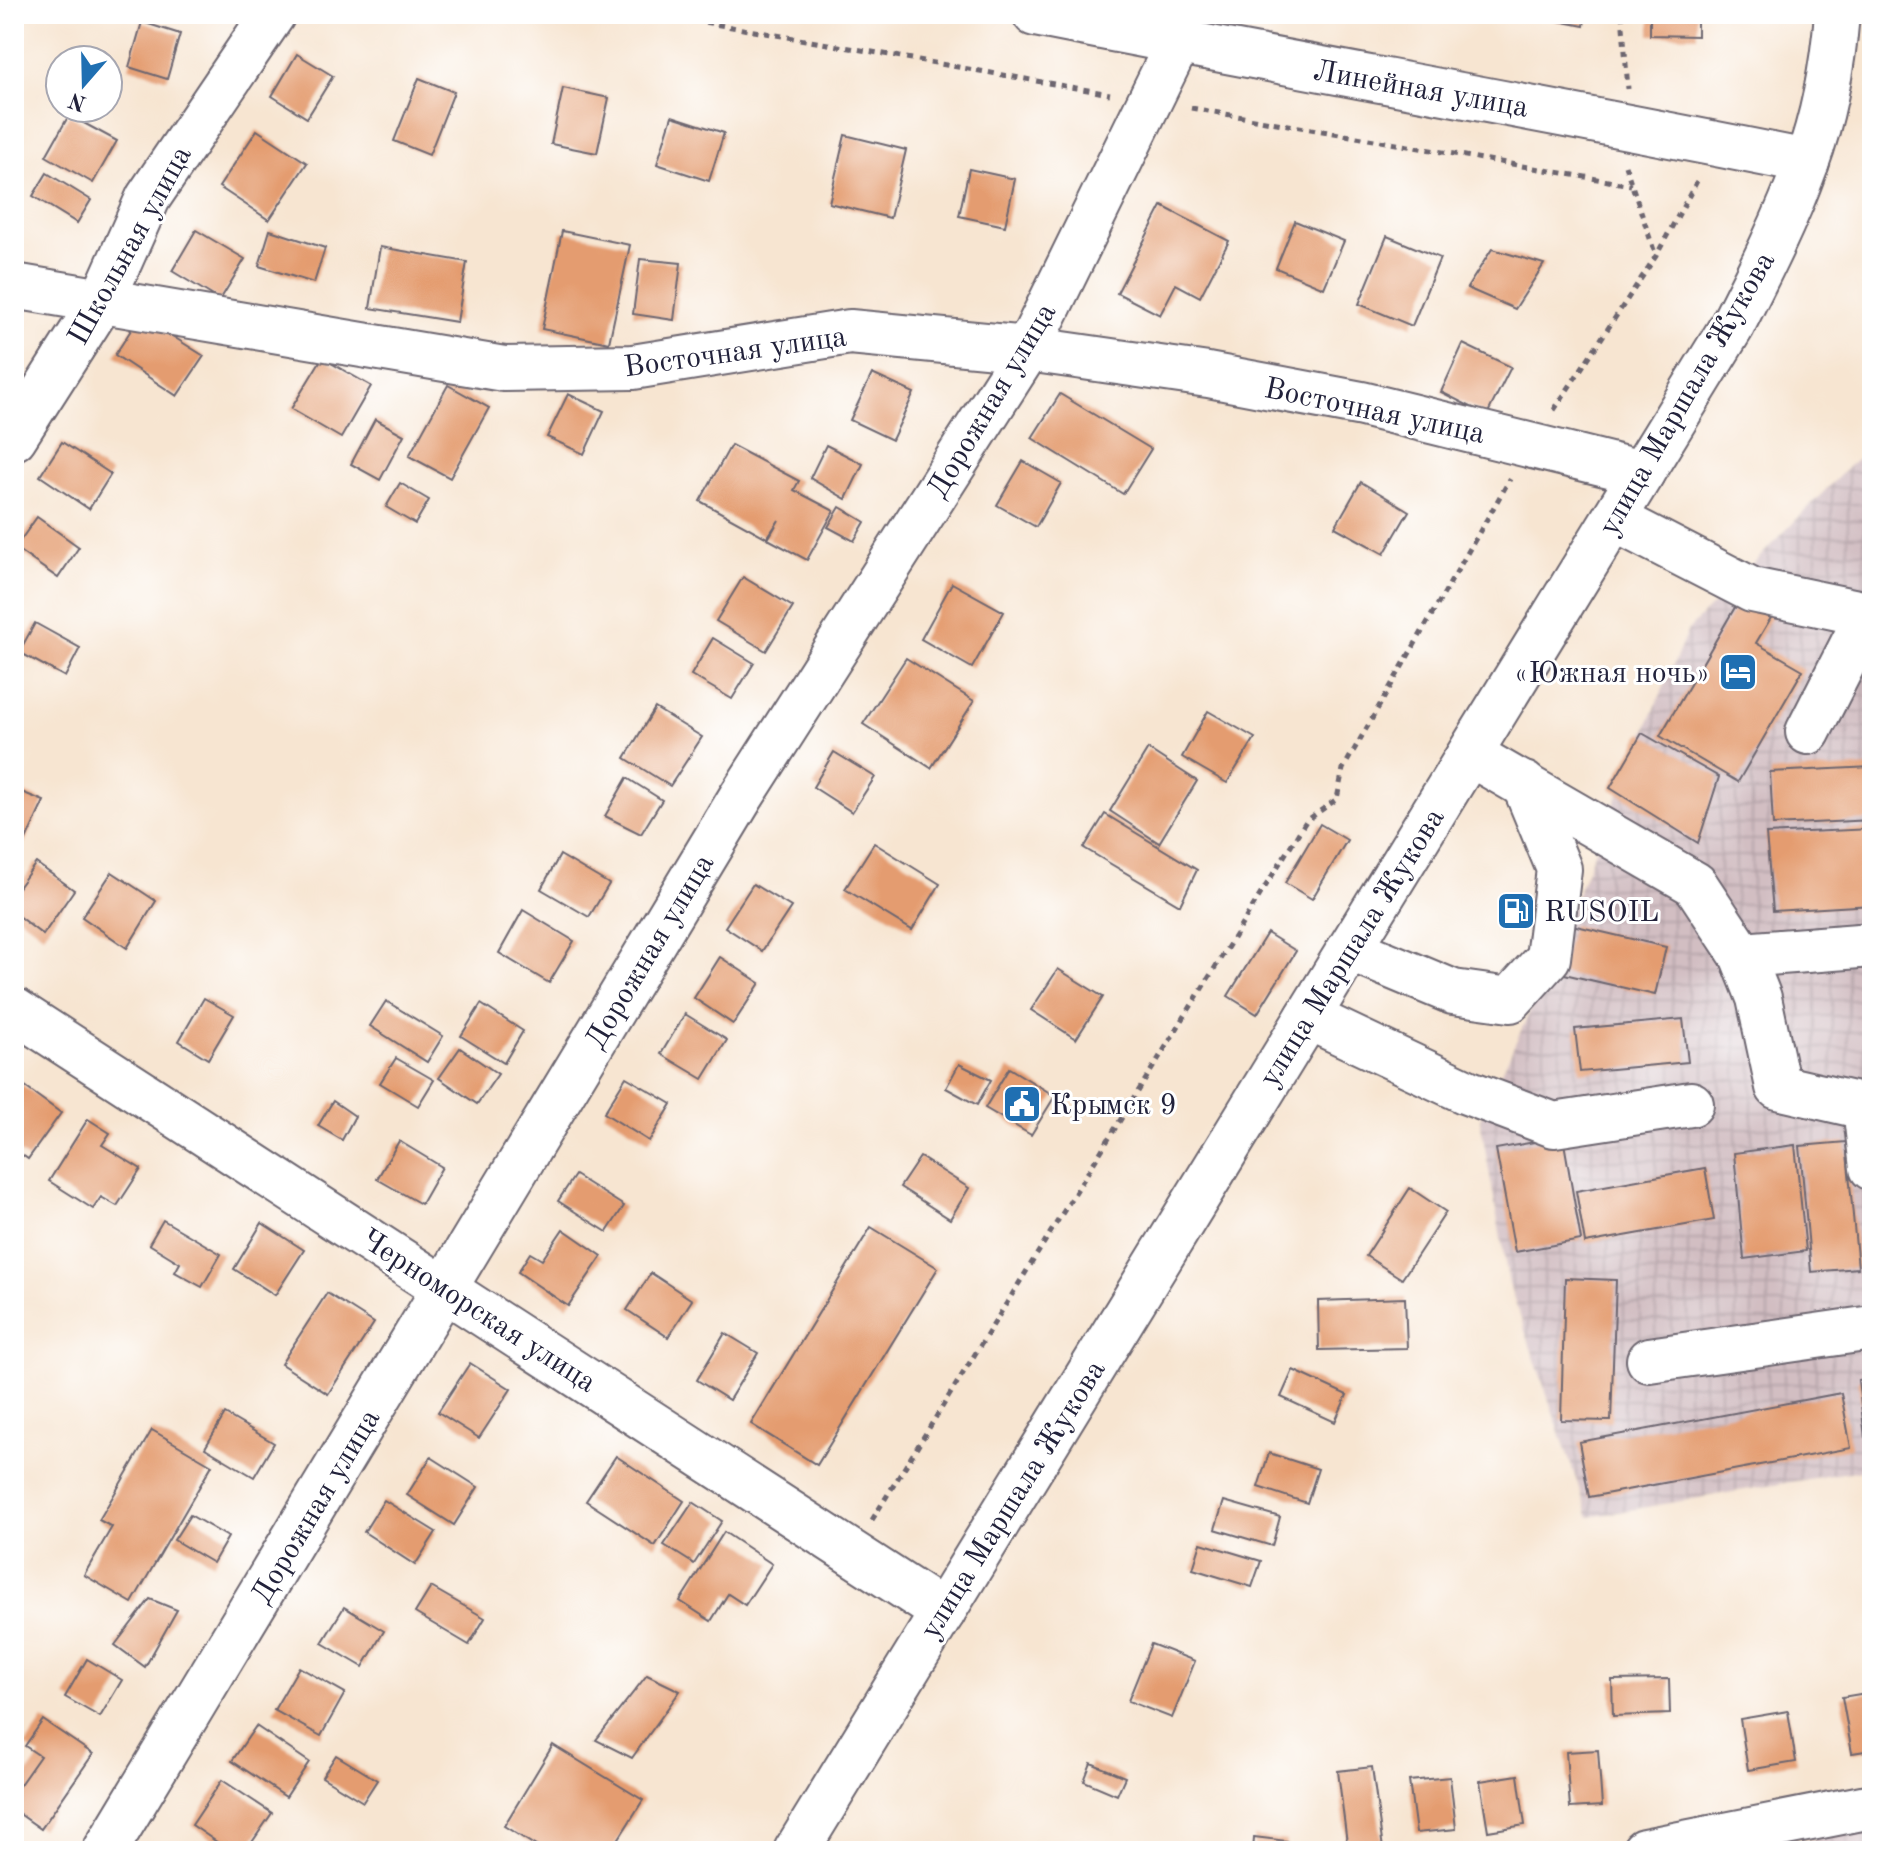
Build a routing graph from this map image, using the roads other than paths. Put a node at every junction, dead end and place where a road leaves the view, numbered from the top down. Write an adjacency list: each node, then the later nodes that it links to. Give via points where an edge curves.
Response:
1 (273, 14): 8 (street, Школьная улица, via 148,198)
2 (1035, 14): 5 (street, Линейная улица)
3 (1837, 14): 6 (street, улица Маршала Жукова)
4 (1223, 33): 5 (street, Линейная улица); 6 (street, Линейная улица)
5 (1178, 43): 9 (street, Дорожная улица)
6 (1807, 162): 11 (street, улица Маршала Жукова, via 1732,326)
7 (14, 286): 8 (street, Восточная улица)
8 (103, 299): 9 (street, Восточная улица, via 504,369 633,367 850,332); 10 (street, Школьная улица)
9 (1028, 349): 11 (street, Восточная улица, via 1347,401); 24 (street, Дорожная улица, via 741,797)
10 (14, 438)
11 (1642, 473): 12 (street, улица Маршала Жукова)
12 (1614, 519): 13 (street, via 1752,590); 15 (street, улица Маршала Жукова)
13 (1870, 614): 14 (street)
14 (1808, 732)
15 (1470, 754): 16 (street); 18 (street, улица Маршала Жукова)
16 (1524, 784): 18 (street, via 1559,869 1548,958 1510,1000 1453,992); 19 (street, via 1695,884)
17 (1872, 945): 19 (street)
18 (1350, 949): 20 (street, улица Маршала Жукова)
19 (1742, 955): 23 (street, via 1759,998 1778,1087 1865,1107)
20 (1308, 1017): 22 (street, via 1467,1092 1554,1125); 27 (street, улица Маршала Жукова)
21 (17, 1018): 24 (street, Черноморская улица)
22 (1691, 1104)
23 (1872, 1168)
24 (446, 1288): 27 (street, Черноморская улица); 29 (street, Дорожная улица)
25 (1872, 1328): 26 (street)
26 (1649, 1360)
27 (943, 1612): 30 (street, улица Маршала Жукова)
28 (1872, 1806): 31 (street)
29 (105, 1851)
30 (796, 1851)
31 (1644, 1851)

